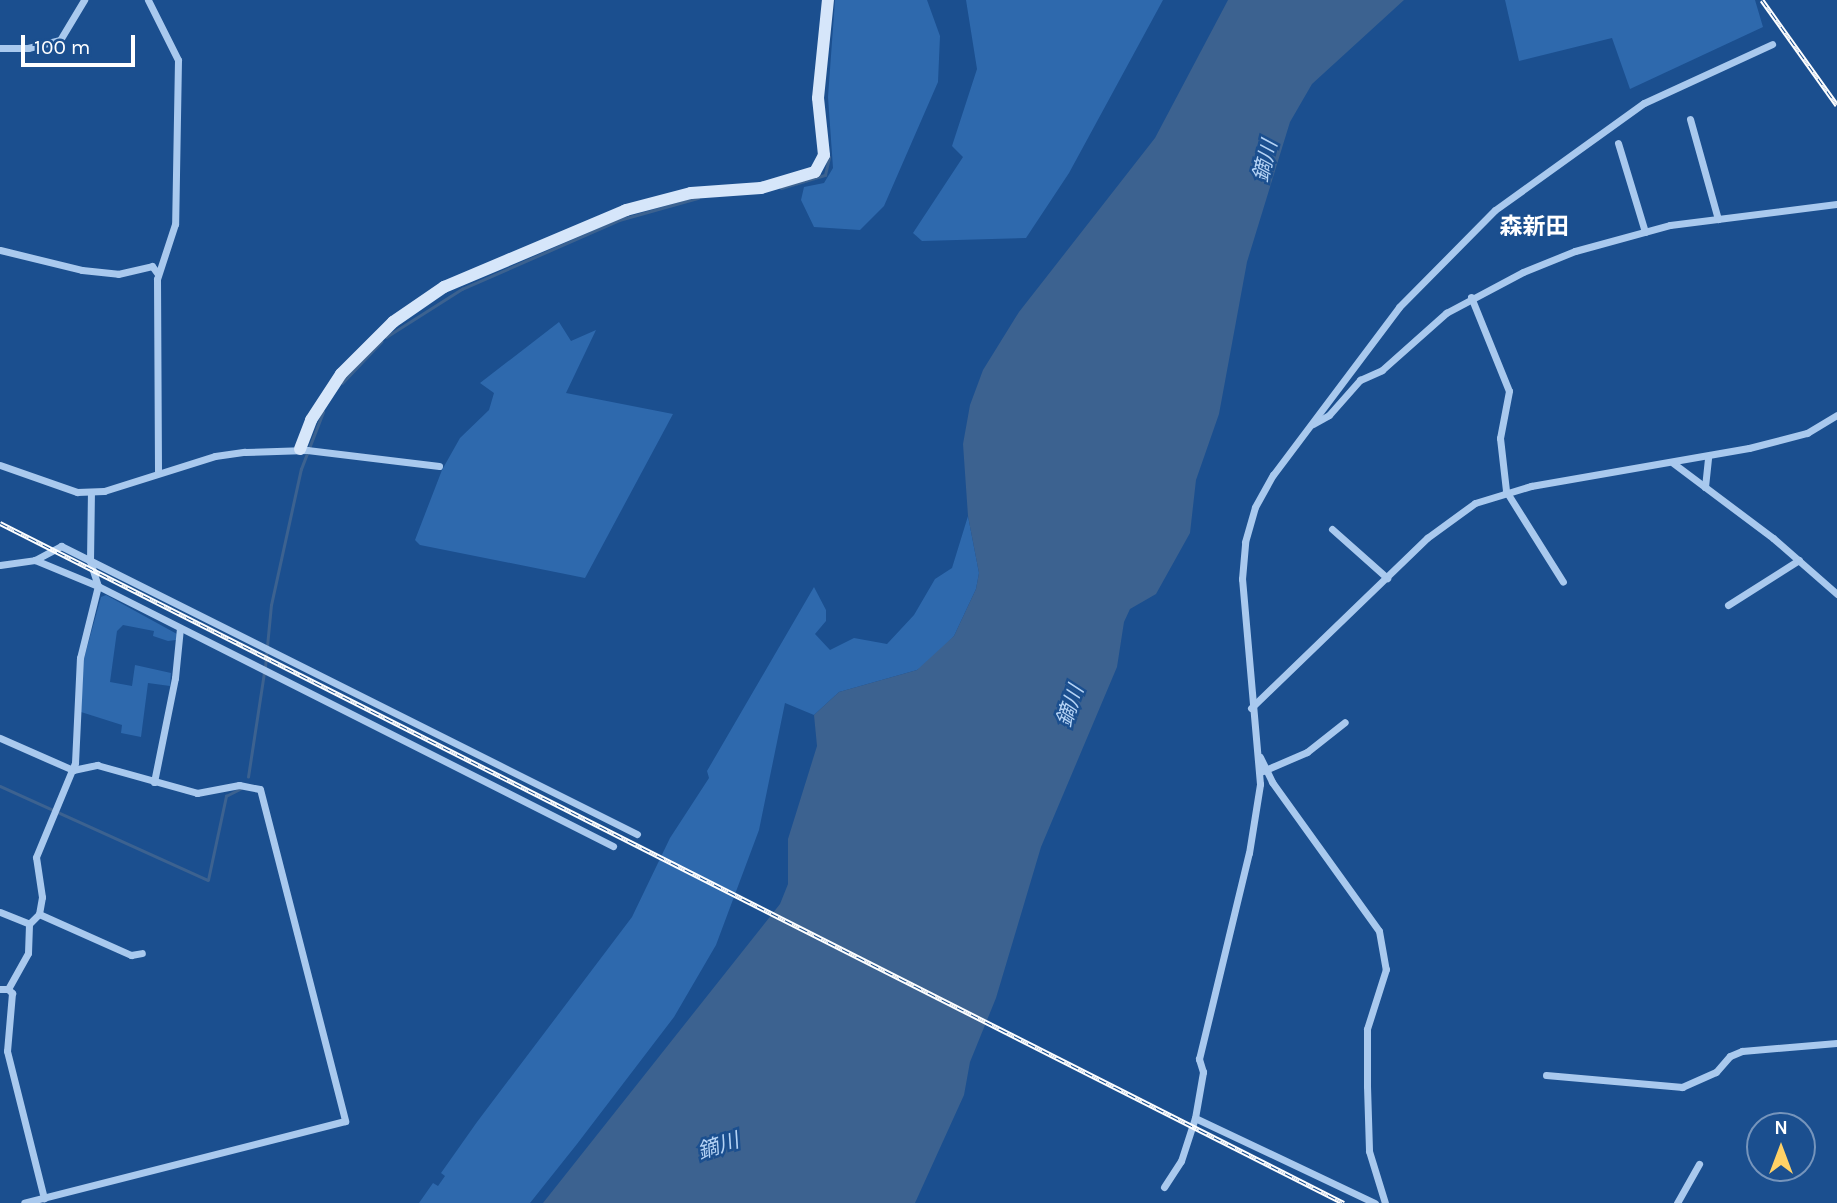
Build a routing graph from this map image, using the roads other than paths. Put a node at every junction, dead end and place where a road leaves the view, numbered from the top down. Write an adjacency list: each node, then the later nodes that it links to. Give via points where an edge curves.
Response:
1 (84, 0): 5 (street, via 60,40 28,48)
2 (148, 0): 12 (street, via 178,60 175,224)
3 (828, 0): 16 (street, via 818,98 824,155 816,172 761,188 691,193 626,210 444,287 393,322 341,374 311,420)
4 (1772, 44): 15 (street, via 1644,103 1495,210 1399,307)
5 (0, 48)
6 (1690, 119): 9 (street)
7 (1618, 143): 10 (street)
8 (1837, 204): 9 (street)
9 (1718, 219): 10 (street)
10 (1645, 232): 13 (street, via 1575,251)
11 (0, 250): 12 (street, via 82,270 118,274 152,266)
12 (158, 273): 21 (street)
13 (1471, 297): 15 (street, via 1413,339 1382,370 1360,380 1329,415); 23 (street, via 1509,391 1500,438)
14 (1837, 415): 17 (street, via 1807,433)
15 (1309, 426): 36 (street, via 1273,475 1247,528 1242,579)
16 (300, 449): 20 (street); 21 (street, via 228,453)
17 (1709, 457): 18 (street); 22 (street)
18 (1673, 463): 22 (street); 23 (street)
19 (0, 465): 24 (street, via 60,487)
20 (439, 466)
21 (158, 473): 24 (street)
22 (1705, 487): 27 (street)
23 (1506, 491): 30 (street, via 1452,516); 31 (street)
24 (92, 492): 28 (street)
25 (1332, 529): 30 (street)
26 (35, 560): 28 (street, via 61,546); 29 (street); 32 (street)
27 (1798, 560): 33 (street); 34 (street)
28 (90, 561): 32 (street); 42 (street)
29 (0, 565)
30 (1387, 578): 36 (street)
31 (1563, 582)
32 (98, 586): 35 (street); 39 (street, via 80,658)
33 (1837, 594)
34 (1728, 605)
35 (180, 628): 41 (street, via 176,678); 43 (street)
36 (1251, 708): 40 (street)
37 (1345, 722): 40 (street, via 1307,752)
38 (0, 738): 39 (street)
39 (73, 770): 41 (street, via 90,764); 45 (street, via 36,857 42,885)
40 (1262, 771): 53 (street, via 1249,853 1199,1059 1203,1072); 59 (street, via 1379,931 1386,968 1367,1029 1367,1086 1369,1151)
41 (154, 782): 56 (street, via 203,794 239,785 260,789 345,1121)
42 (637, 834)
43 (613, 846)
44 (0, 912): 46 (street)
45 (39, 914): 46 (street); 47 (street, via 131,955)
46 (29, 924): 48 (street, via 29,953)
47 (142, 953)
48 (4, 989): 51 (street, via 12,993)
49 (1837, 1043): 52 (street, via 1742,1051 1730,1056 1716,1072 1682,1087)
50 (0, 1060): 51 (street)
51 (9, 1061): 56 (street)
52 (1546, 1075)
53 (1195, 1118): 55 (street, via 1181,1161); 58 (street)
54 (1699, 1164): 60 (street)
55 (1164, 1187)
56 (44, 1198): 57 (street)
57 (24, 1203)
58 (1375, 1203)
59 (1385, 1203)
60 (1677, 1203)

